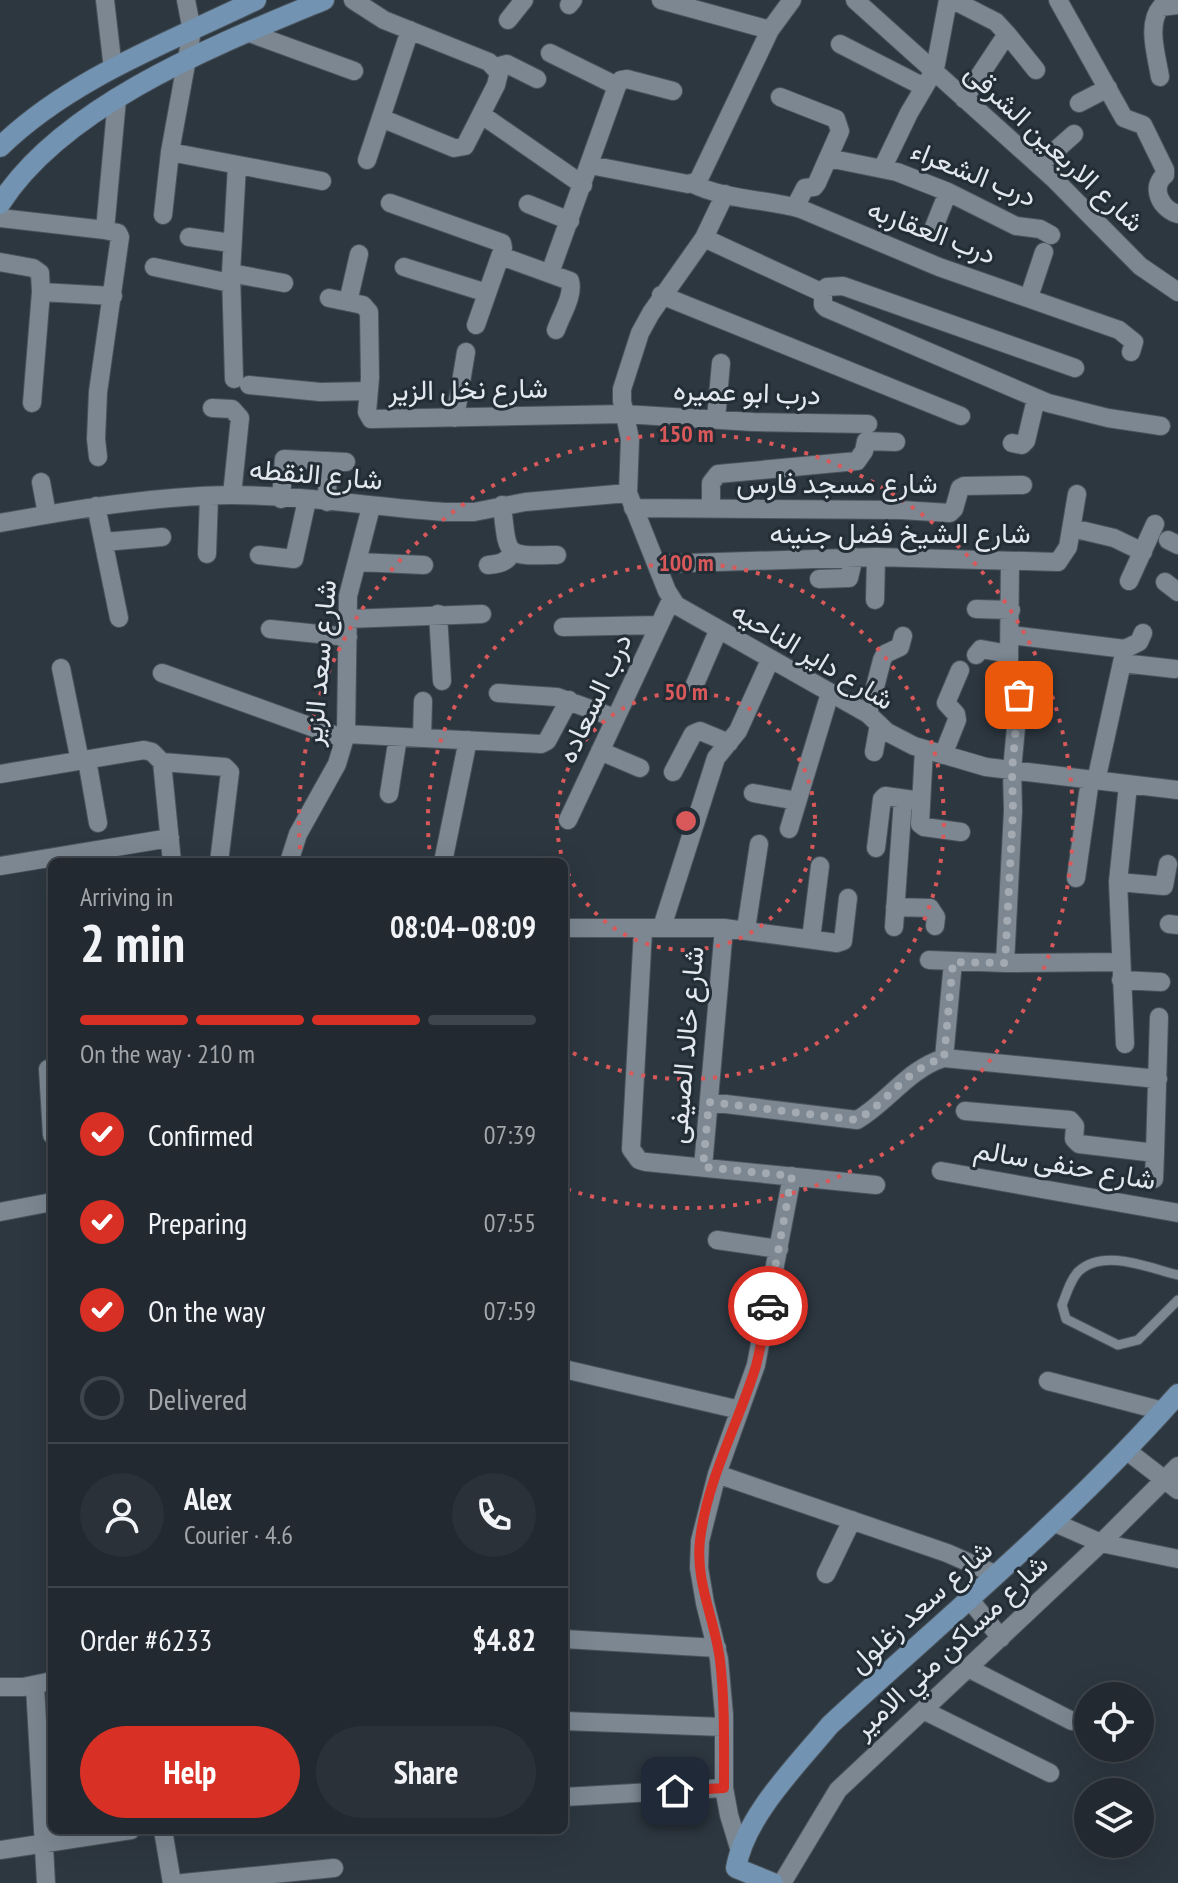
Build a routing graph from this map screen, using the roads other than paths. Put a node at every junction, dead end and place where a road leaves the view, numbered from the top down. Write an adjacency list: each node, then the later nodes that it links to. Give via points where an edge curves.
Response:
1 (105, 0): 23 (street)
2 (186, 0): 16 (street)
3 (256, 0): 16 (street)
4 (324, 0): 17 (street)
5 (353, 0): 14 (street)
6 (524, 0): 13 (street)
7 (661, 0): 15 (street)
8 (792, 0): 15 (street)
9 (950, 0): 18 (street, via 996,22); 24 (street)
10 (1058, 0): 31 (street)
11 (861, 3): 24 (street, شارع الاربعين الشرقى)
12 (1178, 5): 27 (street, via 1161,7 1154,16)
13 (508, 20)
14 (410, 30): 22 (street); 38 (street)
15 (770, 30): 49 (street)
16 (192, 31): 21 (street); 23 (street)
17 (247, 32): 21 (street); 26 (street)
18 (1007, 34): 25 (street); 35 (street)
19 (840, 44): 30 (street)
20 (550, 53): 29 (street)
21 (185, 62): 34 (street); 41 (street)
22 (496, 67): 28 (street, via 507,64); 37 (street, via 499,78)
23 (113, 69): 40 (street, via 50,104)
24 (935, 69): 30 (street); 35 (street, شارع الاربعين الشرقى)
25 (1036, 70)
26 (354, 71)
27 (1160, 77)
28 (537, 79)
29 (617, 86): 32 (street, via 627,79); 45 (street)
30 (924, 87): 47 (street)
31 (1108, 88): 36 (street); 57 (street, via 1124,118 1143,125 1165,170 1156,187 1162,205)
32 (673, 91)
33 (780, 97): 42 (street, via 836,119 840,131)
34 (117, 99): 54 (street, via 34,160); 62 (street)
35 (964, 99): 46 (street, شارع الاربعين الشرقى)
36 (1079, 103)
37 (482, 115): 38 (street, via 469,141 459,148); 50 (street)
38 (381, 118): 43 (street)
39 (1074, 134): 46 (street)
40 (0, 147)
41 (170, 152): 44 (street); 58 (street)
42 (828, 158): 47 (street, درب الشعراء); 56 (street, via 817,183 805,188)
43 (367, 160)
44 (237, 165): 48 (street); 65 (street)
45 (590, 165): 49 (street, درب العقاربه); 50 (street)
46 (1039, 165): 75 (street, شارع الاربعين الشرقى, via 1140,266)
47 (882, 169): 51 (street, درب الشعراء)
48 (322, 181)
49 (693, 184): 52 (street, درب العقاربه)
50 (583, 185): 60 (street)
51 (948, 192): 61 (street); 80 (street, درب الشعراء, via 1016,226 1040,229 1048,243)
52 (725, 194): 56 (street, درب العقاربه); 64 (street)
53 (390, 203): 67 (street, via 496,240 502,243)
54 (0, 204)
55 (528, 204): 60 (street)
56 (795, 207): 80 (street, درب العقاربه, via 939,267)
57 (1178, 214)
58 (163, 215)
59 (0, 218): 62 (street)
60 (570, 221): 71 (street)
61 (934, 227)
62 (105, 230): 79 (street, via 120,237)
63 (189, 237): 65 (street)
64 (704, 238): 77 (street); 78 (street)
65 (231, 243): 72 (street)
66 (359, 254): 87 (street, شارع نخل الزير, via 338,300 363,305 369,312)
67 (501, 256): 71 (street); 76 (street)
68 (0, 262): 74 (street, via 37,270)
69 (154, 267): 72 (street)
70 (404, 267): 76 (street)
71 (550, 273): 82 (street, via 572,286)
72 (230, 278): 73 (street); 87 (street, via 242,382 320,392)
73 (284, 283)
74 (41, 292): 79 (street); 89 (street)
75 (1178, 292)
76 (487, 293): 81 (street)
77 (823, 293): 86 (street, via 827,287 843,286); 88 (street, via 826,308)
78 (661, 295): 91 (street, via 640,333 622,389); 92 (street)
79 (113, 296): 99 (street, via 98,392)
80 (1029, 297): 84 (street, درب العقاربه, via 1119,330 1134,342)
81 (476, 325)
82 (556, 330)
83 (466, 352): 93 (street)
84 (1131, 352)
85 (721, 363): 94 (street)
86 (1075, 368)
87 (369, 391): 93 (street, شارع نخل الزير, via 371,419)
88 (1036, 399): 96 (street); 98 (street, via 1026,441)
89 (32, 403)
90 (212, 408): 103 (street, via 232,409 240,418)
91 (624, 414): 93 (street, شارع نخل الزير); 94 (street, درب ابو عميره); 107 (street, via 630,439)
92 (961, 416)
93 (455, 418)
94 (716, 419): 95 (street, درب ابو عميره)
95 (868, 424)
96 (1161, 426)
97 (896, 442): 112 (street, via 866,441 857,461 718,474 711,483)
98 (1012, 443)
99 (98, 457)
100 (41, 482): 113 (street)
101 (1023, 485): 112 (street, شارع مسجد فارس, via 964,486 950,513)
102 (1077, 494): 116 (street, شارع الشيخ فضل جنينه)
103 (232, 495): 104 (street, شارع النقطه); 105 (street, شارع النقطه)
104 (209, 496): 110 (street, شارع النقطه); 121 (street)
105 (281, 499): 106 (street, شارع النقطه); 108 (street, via 284,459 337,461)
106 (307, 500): 108 (street, شارع النقطه); 122 (street, via 294,559)
107 (630, 500): 109 (street, شارع النقطه); 112 (street, شارع مسجد فارس); 129 (street)
108 (327, 502): 111 (street, شارع النقطه)
109 (502, 505): 111 (street, شارع النقطه, via 474,512); 120 (street, via 506,547)
110 (96, 506): 113 (street, شارع النقطه); 118 (street)
111 (371, 507): 127 (street, شارع سعد الزير)
112 (711, 509)
113 (47, 514): 114 (street, شارع النقطه)
114 (0, 523)
115 (1155, 524): 119 (street)
116 (1072, 528): 119 (street, شارع الشيخ فضل جنينه); 128 (street, شارع الشيخ فضل جنينه)
117 (162, 537): 118 (street)
118 (104, 542): 141 (street)
119 (1143, 552): 134 (street)
120 (512, 553): 123 (street); 131 (street, via 508,560)
121 (207, 554)
122 (259, 555)
123 (557, 555)
124 (854, 557): 125 (street, شارع الشيخ فضل جنينه); 129 (street, شارع الشيخ فضل جنينه); 133 (street, via 849,578)
125 (876, 557): 126 (street, شارع الشيخ فضل جنينه); 136 (street)
126 (1010, 561): 128 (street, شارع الشيخ فضل جنينه); 138 (street)
127 (358, 562): 130 (street); 144 (street, شارع سعد الزير, via 348,596)
128 (1058, 562): 132 (street)
129 (657, 564): 135 (street)
130 (424, 565)
131 (488, 565)
132 (1070, 577)
133 (819, 579)
134 (1129, 581)
135 (671, 600): 142 (street, درب السعاده); 146 (street, شارع داير الناحيه)
136 (875, 600)
137 (976, 609): 138 (street)
138 (1011, 610): 148 (street)
139 (438, 614): 140 (street); 144 (street); 158 (street)
140 (482, 614)
141 (119, 618)
142 (659, 625): 143 (street); 164 (street, درب السعاده)
143 (563, 627)
144 (347, 628): 145 (street); 166 (street, شارع سعد الزير)
145 (270, 629)
146 (718, 631): 153 (street, شارع داير الناحيه); 159 (street)
147 (1143, 633): 152 (street)
148 (1011, 635): 150 (street); 152 (street)
149 (903, 636): 165 (street, via 900,647 885,654)
150 (1009, 654): 151 (street, via 981,649); 178 (street, via 1019,695)
151 (976, 655)
152 (1124, 656): 155 (street); 181 (street)
153 (770, 660): 161 (street, شارع داير الناحيه); 170 (street)
154 (61, 668): 175 (street)
155 (1175, 669)
156 (960, 670): 174 (street, via 946,703 957,720)
157 (162, 673): 166 (street)
158 (442, 681)
159 (695, 684)
160 (498, 693): 162 (street)
161 (830, 693): 165 (street, شارع داير الناحيه); 187 (street)
162 (569, 700): 164 (street); 169 (street, via 541,744)
163 (423, 701): 168 (street)
164 (615, 718): 172 (street, درب السعاده)
165 (874, 719): 171 (street, شارع داير الناحيه, via 892,735); 173 (street)
166 (346, 736): 167 (street); 199 (street, شارع سعد الزير)
167 (398, 737): 168 (street); 185 (street)
168 (422, 738): 169 (street)
169 (468, 740): 200 (street)
170 (729, 743): 179 (street, via 700,731 693,734); 209 (street, via 716,758)
171 (924, 749): 174 (street, شارع داير الناحيه); 186 (street)
172 (600, 751): 177 (street); 188 (street, درب السعاده)
173 (874, 752)
174 (943, 755): 178 (street, شارع داير الناحيه)
175 (84, 761): 176 (street, via 144,750); 180 (street); 189 (street)
176 (162, 762): 192 (street); 198 (street, via 225,767 230,772)
177 (640, 768)
178 (1012, 770): 181 (street, شارع داير الناحيه); 218 (street)
179 (673, 772)
180 (0, 774)
181 (1093, 781): 182 (street, شارع داير الناحيه); 204 (street)
182 (1128, 785): 183 (street, شارع داير الناحيه); 205 (street)
183 (1178, 790)
184 (753, 793): 187 (street)
185 (389, 794)
186 (912, 800): 191 (street, via 924,827); 194 (street, via 882,799); 207 (street)
187 (797, 801): 190 (street)
188 (568, 820)
189 (98, 823)
190 (789, 829)
191 (961, 832)
192 (170, 838): 196 (street); 197 (street)
193 (759, 844): 213 (street)
194 (876, 848)
195 (48, 858): 202 (street)
196 (49, 858)
197 (172, 858)
198 (219, 858)
199 (290, 858)
200 (444, 858)
201 (1168, 864): 205 (street, via 1164,886)
202 (0, 866)
203 (820, 866): 215 (street)
204 (1076, 878)
205 (1118, 882): 219 (street)
206 (848, 898): 215 (street, via 843,941)
207 (895, 907): 208 (street, via 930,908); 210 (street)
208 (935, 926)
209 (662, 927): 212 (street); 214 (street)
210 (894, 927)
211 (568, 928): 214 (street)
212 (724, 928): 213 (street); 225 (street, شارع خالد الصيفى)
213 (746, 929): 215 (street)
214 (643, 930): 228 (street, via 631,1149 646,1162)
215 (811, 939)
216 (929, 960): 217 (street)
217 (953, 962): 218 (street); 223 (street)
218 (1005, 963): 219 (street)
219 (1121, 971): 220 (street); 222 (street)
220 (1161, 982)
221 (1159, 1017): 224 (street)
222 (1125, 1044)
223 (944, 1058): 224 (street); 225 (street, via 900,1083 857,1120)
224 (1158, 1079): 227 (street)
225 (709, 1102): 228 (street, شارع خالد الصيفى)
226 (965, 1111): 227 (street, via 1070,1120 1079,1144)
227 (1155, 1153): 231 (street)
228 (703, 1167): 230 (street)
229 (941, 1171): 235 (street, شارع حنفى سالم)
230 (792, 1176): 232 (street); 237 (street)
231 (1154, 1179)
232 (876, 1185)
233 (48, 1203): 234 (street)
234 (0, 1212)
235 (1178, 1213)
236 (717, 1240): 237 (street)
237 (779, 1249): 243 (street, via 756,1365)
238 (1178, 1275): 239 (lane, via 1095,1261 1077,1272 1062,1305 1066,1319 1118,1345 1138,1340)
239 (1178, 1300)
240 (568, 1370): 243 (street)
241 (1048, 1381): 244 (street)
242 (1178, 1394): 244 (street, شارع سعد زغلول)
243 (740, 1410): 247 (street)
244 (1163, 1411): 245 (street, شارع سعد زغلول)
245 (1126, 1450): 248 (street); 250 (street, شارع سعد زغلول)
246 (1178, 1466): 248 (street, شارع مساكن مني الامير)
247 (717, 1474): 249 (street); 258 (street, via 700,1541 699,1568)
248 (1171, 1486): 251 (street, شارع مساكن مني الامير)
249 (852, 1520): 253 (street); 254 (street)
250 (1053, 1522): 251 (street); 254 (street, شارع سعد زغلول)
251 (1101, 1543): 252 (street); 256 (street, شارع مساكن مني الامير)
252 (1178, 1559)
253 (826, 1574)
254 (997, 1575): 255 (street, شارع سعد زغلول)
255 (970, 1600): 256 (street); 273 (street, شارع سعد زغلول, via 830,1725 764,1807)
256 (1001, 1638): 259 (street, شارع مساكن مني الامير)
257 (568, 1639): 258 (street)
258 (717, 1648): 265 (street)
259 (968, 1668): 262 (street, شارع مساكن مني الامير); 264 (street)
260 (43, 1683): 261 (street); 271 (street)
261 (0, 1687)
262 (923, 1710): 266 (street); 279 (street, شارع مساكن مني الامير, via 838,1790)
263 (568, 1721): 265 (street)
264 (1072, 1721)
265 (723, 1727): 267 (street)
266 (1050, 1773)
267 (724, 1788): 268 (street); 273 (street)
268 (568, 1797)
269 (106, 1834): 271 (street)
270 (164, 1834): 276 (street)
271 (43, 1844): 272 (street); 275 (street)
272 (0, 1850)
273 (737, 1866): 278 (street)
274 (334, 1868): 277 (street)
275 (46, 1883)
276 (172, 1883)
277 (183, 1883)
278 (773, 1883)
279 (782, 1883)

